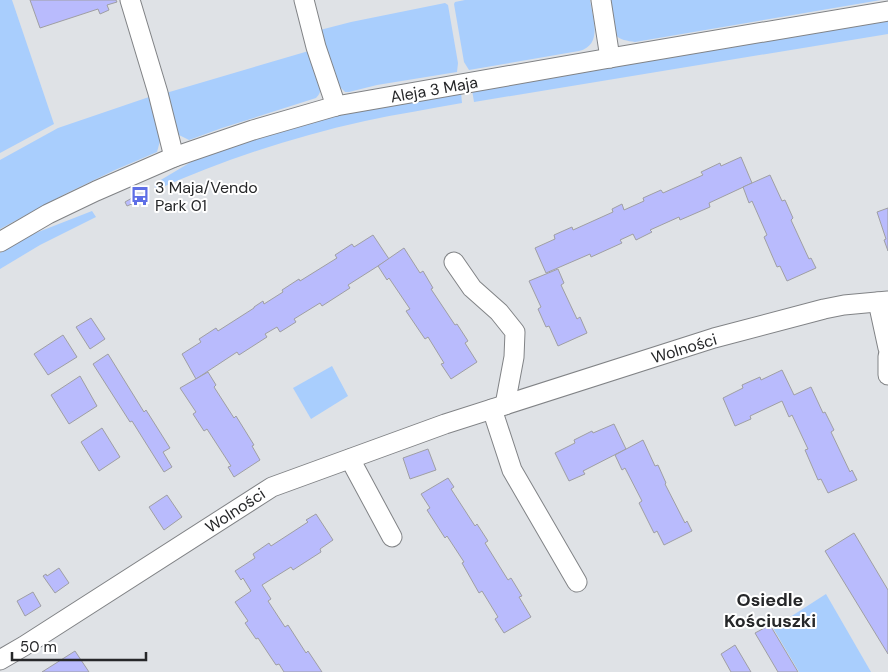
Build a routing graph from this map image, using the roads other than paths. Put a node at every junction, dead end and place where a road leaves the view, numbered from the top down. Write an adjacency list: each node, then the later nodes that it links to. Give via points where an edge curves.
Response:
1 (130, 0): 7 (street)
2 (304, 0): 6 (street)
3 (601, 0): 5 (street)
4 (888, 11): 5 (street, Aleja 3 Maja)
5 (610, 58): 6 (street, Aleja 3 Maja)
6 (336, 106): 7 (street, Aleja 3 Maja)
7 (174, 157): 8 (street, Aleja 3 Maja, via 48,214)
8 (1, 241)
9 (454, 262): 14 (street, via 472,288 499,312 515,332 514,357)
10 (883, 302): 11 (street, Wolności); 14 (street, Wolności, via 844,305 775,321)
11 (888, 348)
12 (888, 356): 13 (street)
13 (888, 374)
14 (499, 407): 15 (street, Wolności); 17 (street, via 512,470)
15 (350, 459): 16 (street); 18 (street, Wolności, via 272,486)
16 (392, 537)
17 (577, 582)
18 (0, 660)

